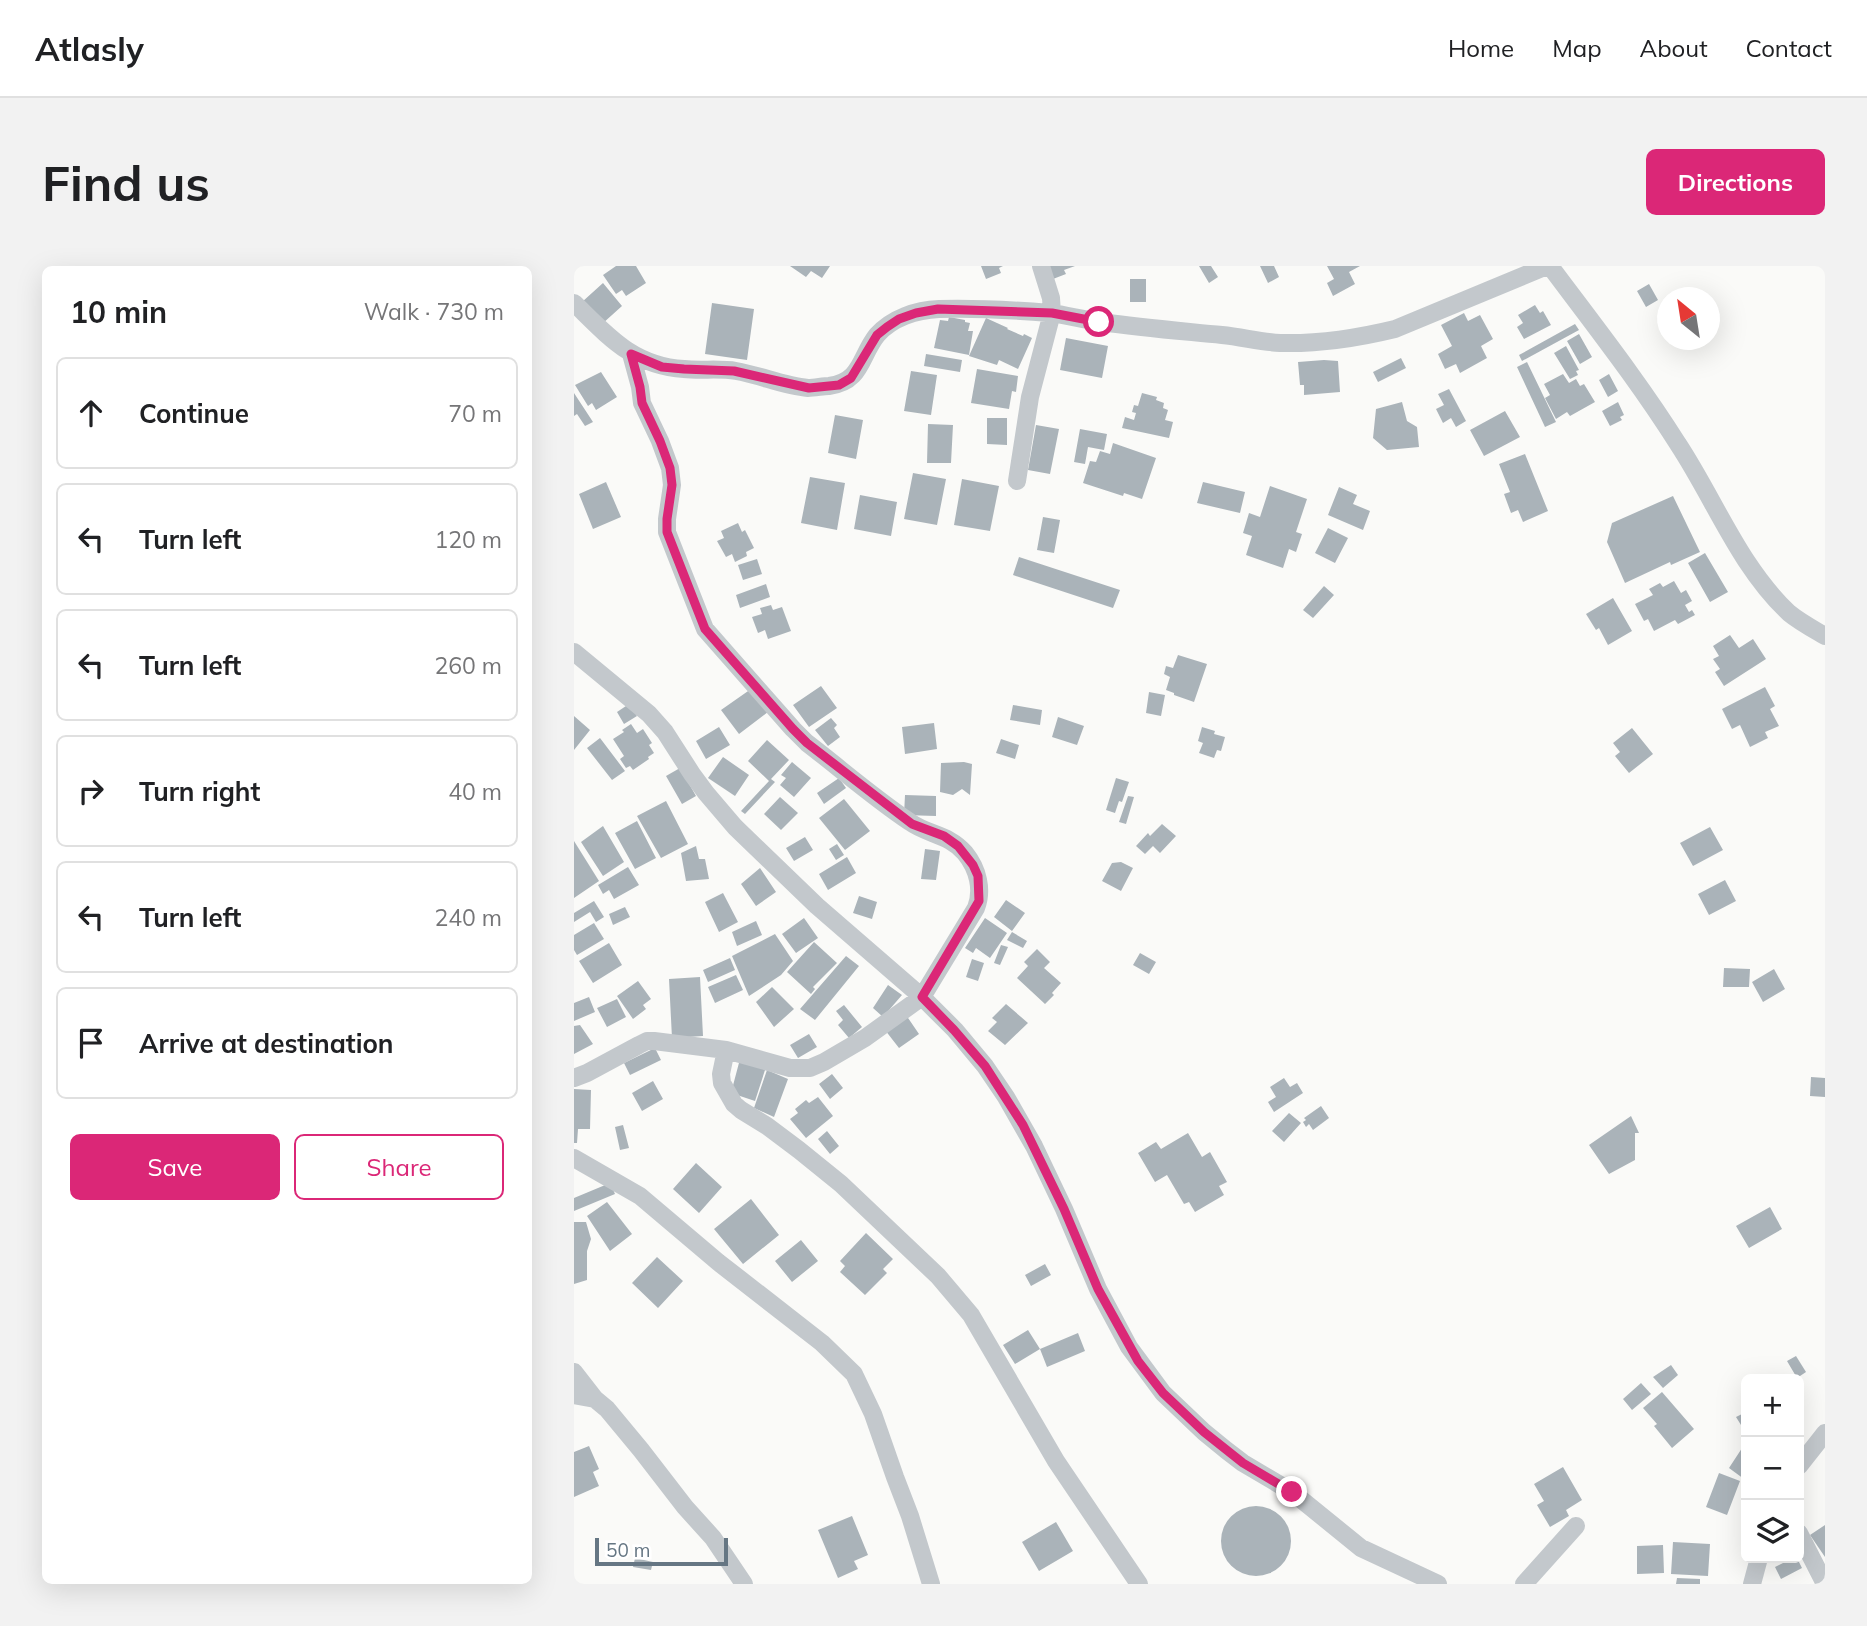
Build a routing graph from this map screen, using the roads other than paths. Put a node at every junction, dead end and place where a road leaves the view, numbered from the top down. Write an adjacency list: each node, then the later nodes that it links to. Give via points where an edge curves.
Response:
1 (1041, 266): 4 (street)
2 (1549, 266): 4 (street, via 1395,329 1326,340 1259,341); 7 (street, via 1658,412 1759,579 1790,614)
3 (574, 303): 5 (street)
4 (1052, 313): 5 (street, via 938,309 905,316 877,335 851,378 839,385 809,388 734,371 662,367); 6 (street, via 1030,397)
5 (631, 354): 9 (street, via 642,403 670,468 667,532 705,629 807,743 912,824 958,846 978,876 979,901)
6 (1017, 481)
7 (1825, 636)
8 (574, 652): 9 (street, via 649,714 735,827)
9 (922, 997): 10 (street, via 865,1038 810,1068 790,1068); 24 (street, via 985,1066 1006,1097 1034,1146 1098,1289 1129,1347 1163,1393 1226,1450 1292,1492 1361,1548)
10 (726, 1050): 11 (street, via 647,1041); 23 (street, via 722,1083 734,1104 841,1184 938,1276 971,1315 1056,1461)
11 (574, 1078)
12 (574, 1158): 22 (street, via 640,1196 854,1374 911,1516)
13 (574, 1372): 15 (street)
14 (574, 1395): 15 (street)
15 (595, 1399): 21 (street, via 713,1538)
16 (1825, 1433): 17 (street)
17 (1804, 1460)
18 (1576, 1526): 25 (street)
19 (1804, 1543): 27 (street)
20 (1758, 1563): 26 (street)
21 (744, 1584)
22 (931, 1584)
23 (1139, 1584)
24 (1438, 1584)
25 (1524, 1584)
26 (1752, 1584)
27 (1825, 1584)

